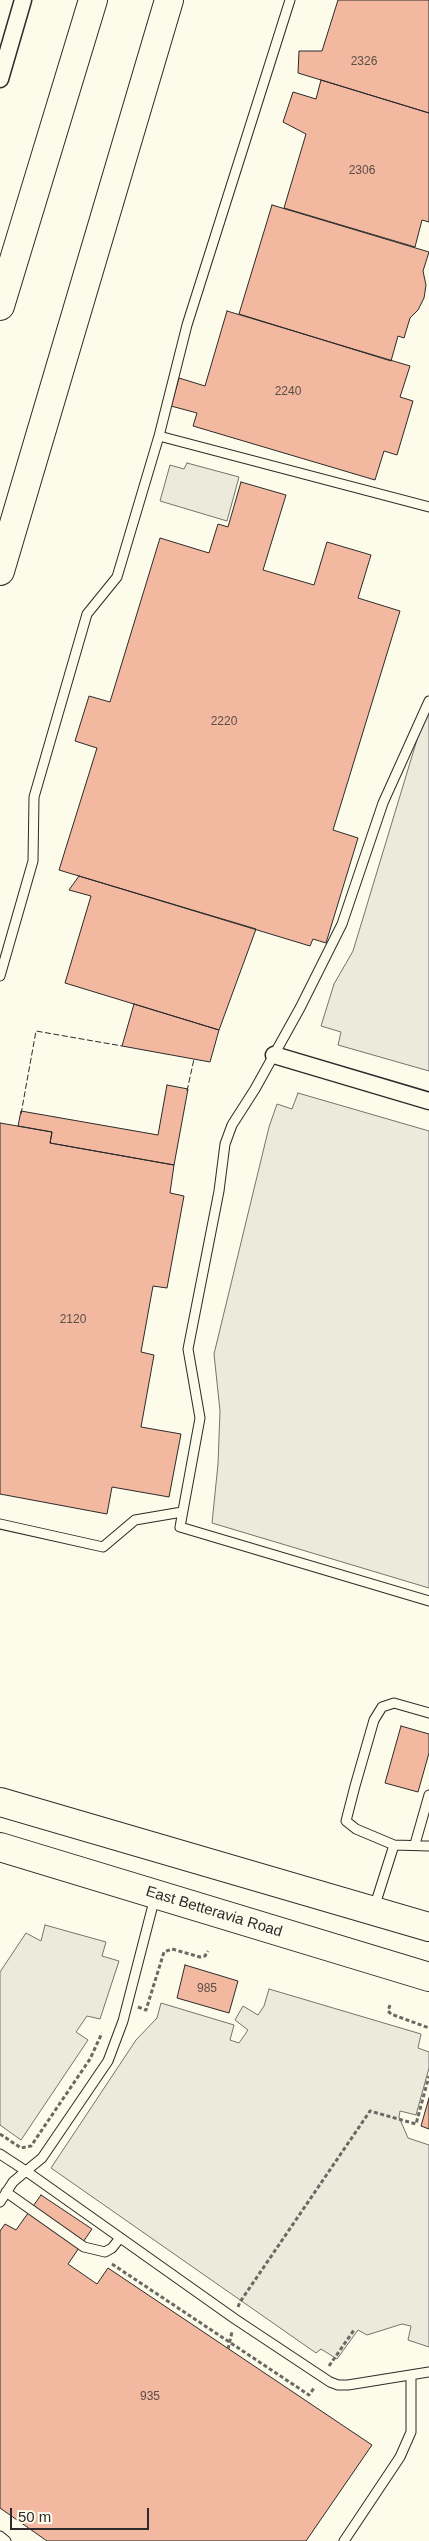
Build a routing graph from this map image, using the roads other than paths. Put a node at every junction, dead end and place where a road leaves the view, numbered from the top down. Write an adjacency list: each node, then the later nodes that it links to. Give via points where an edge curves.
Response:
1 (23, 0): 5 (street)
2 (93, 0): 6 (highway)
3 (169, 0): 9 (highway)
4 (290, 0): 7 (lane, via 187,325)
5 (0, 79)
6 (0, 306)
7 (159, 436): 8 (lane); 11 (lane, via 118,577 87,614 34,797 33,861)
8 (429, 508)
9 (0, 571)
10 (429, 701): 12 (lane, via 384,803 342,924)
11 (0, 976)
12 (274, 1055): 13 (street); 14 (lane, via 232,1125 225,1144 188,1350 200,1418)
13 (429, 1101)
14 (182, 1512): 15 (lane, via 134,1520 103,1547); 16 (lane, via 180,1527)
15 (0, 1524)
16 (429, 1601)
17 (429, 1713): 21 (lane, via 394,1703 382,1707 374,1720 352,1794 346,1821 356,1829)
18 (429, 1796): 20 (lane)
19 (0, 1802): 25 (highway)
20 (414, 1844): 21 (lane); 22 (lane)
21 (394, 1845): 25 (lane)
22 (429, 1846)
23 (0, 1848): 24 (highway, East Betteravia Road)
24 (155, 1895): 27 (highway, East Betteravia Road); 29 (lane, via 123,2021 108,2062 42,2158)
25 (373, 1910): 26 (highway)
26 (429, 1927)
27 (429, 1977)
28 (0, 2154): 29 (lane)
29 (26, 2171): 30 (lane); 32 (lane)
30 (6, 2192): 31 (lane); 32 (lane, via 84,2247 105,2252)
31 (0, 2202)
32 (120, 2238): 34 (lane, via 235,2320 338,2385)
33 (429, 2372): 34 (lane)
34 (410, 2375): 37 (lane, via 411,2432 400,2457)
35 (0, 2536): 36 (lane)
36 (6, 2541)
37 (344, 2541)

